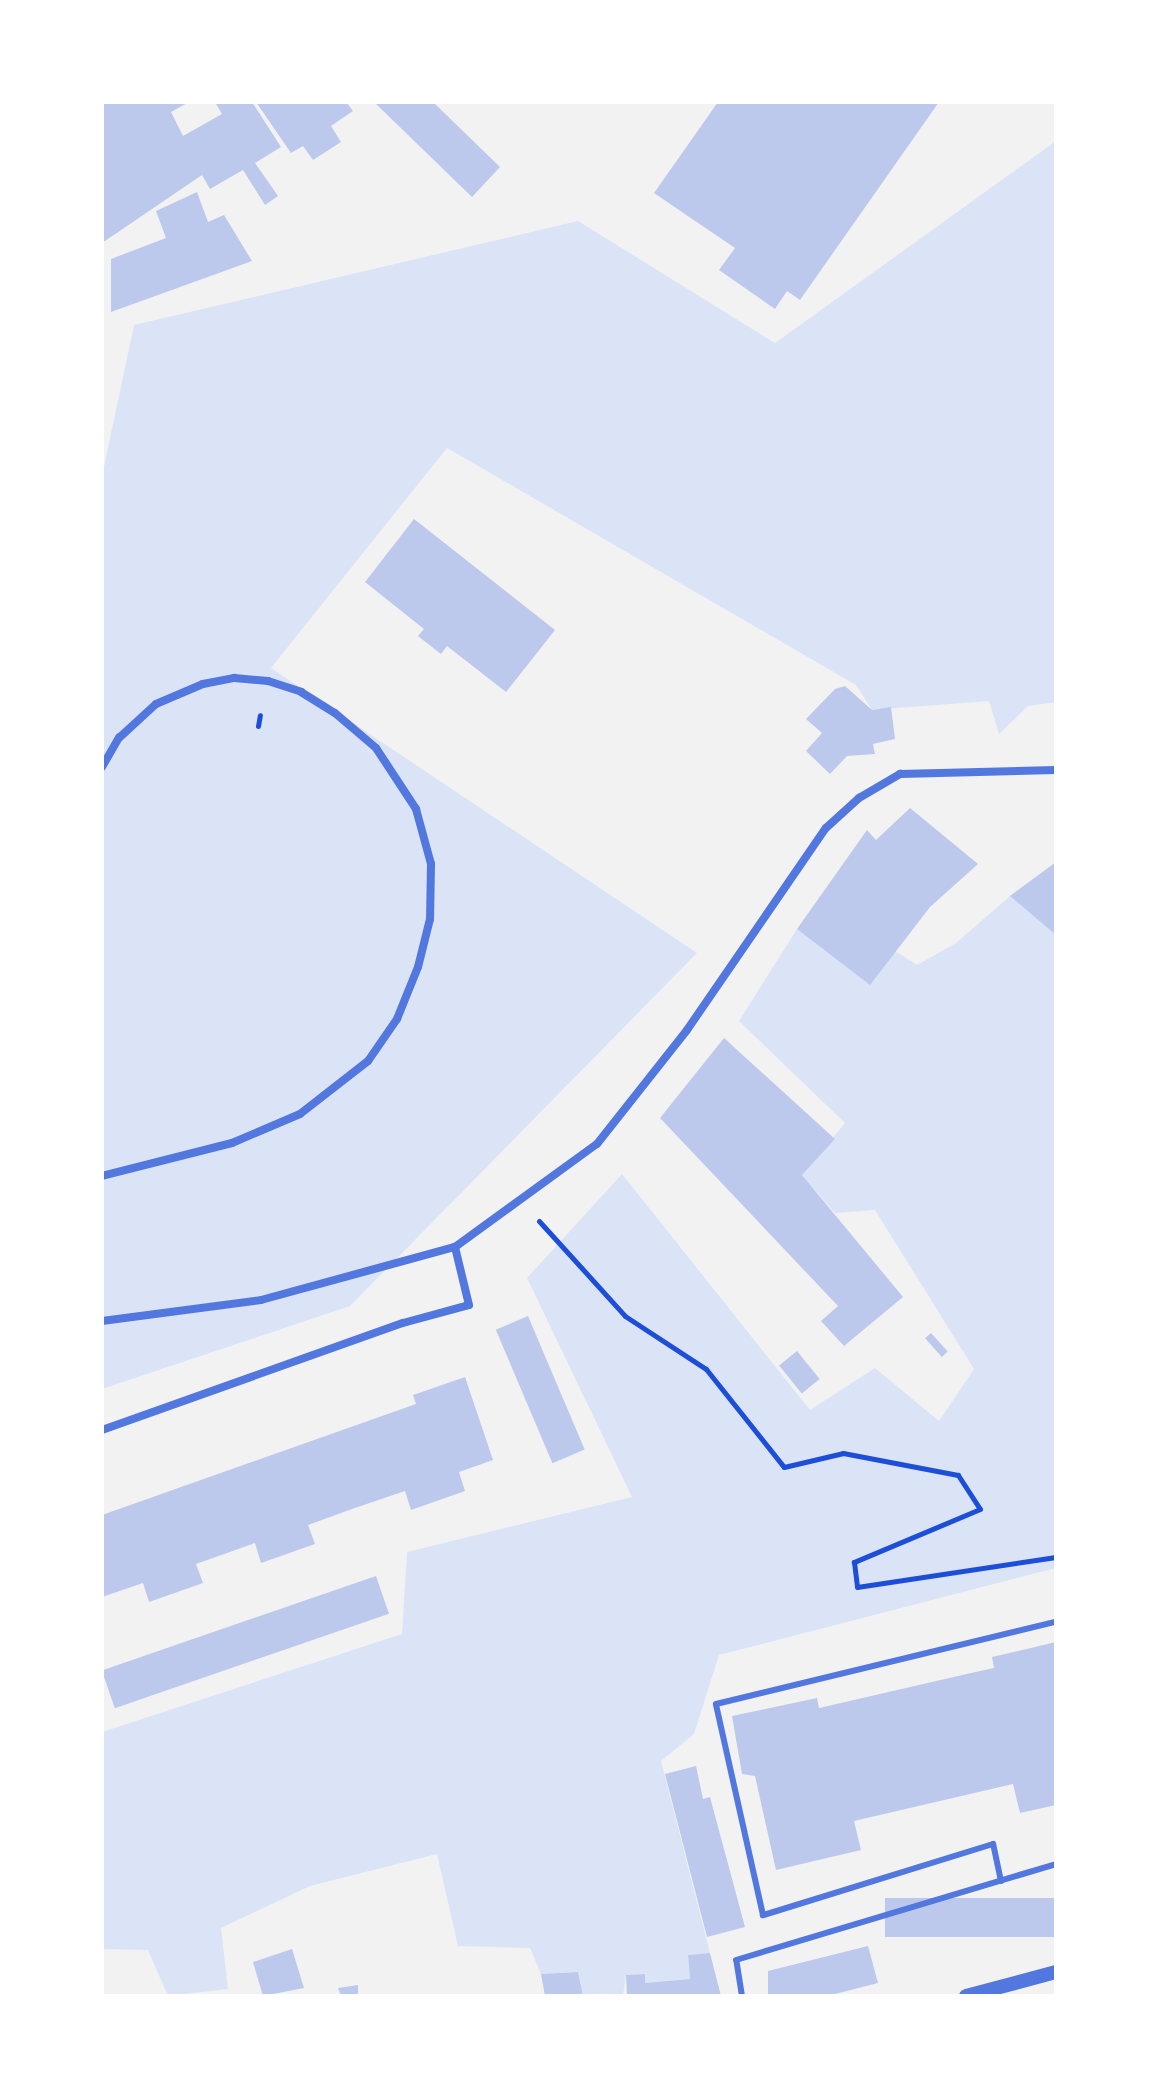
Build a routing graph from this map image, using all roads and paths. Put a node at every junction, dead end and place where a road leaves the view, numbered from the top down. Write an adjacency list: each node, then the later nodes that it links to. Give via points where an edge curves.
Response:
1 (260, 715): 2 (path)
2 (258, 726)
3 (102, 767): 5 (street, via 119,738 156,704 203,684 234,678 301,692 376,748 416,809 431,878 430,919 418,967 397,1019 357,1071 300,1114 232,1143)
4 (1056, 770): 6 (street, via 900,774 859,798 826,828 687,1030 597,1144)
5 (102, 1176)
6 (522, 1201): 7 (street); 10 (path, via 625,1316 706,1369 784,1467 843,1453 958,1475 980,1509 854,1562 857,1587)
7 (455, 1247): 8 (street, via 261,1300); 9 (street, via 469,1305 403,1323)
8 (102, 1321)
9 (102, 1430)
10 (1056, 1557)
11 (1056, 1622): 13 (lane, via 716,1704 763,1915 993,1844)
12 (1056, 1864): 13 (lane)
13 (1001, 1881): 15 (lane, via 736,1960)
14 (1056, 1972): 16 (street)
15 (742, 1996)
16 (966, 1996)

